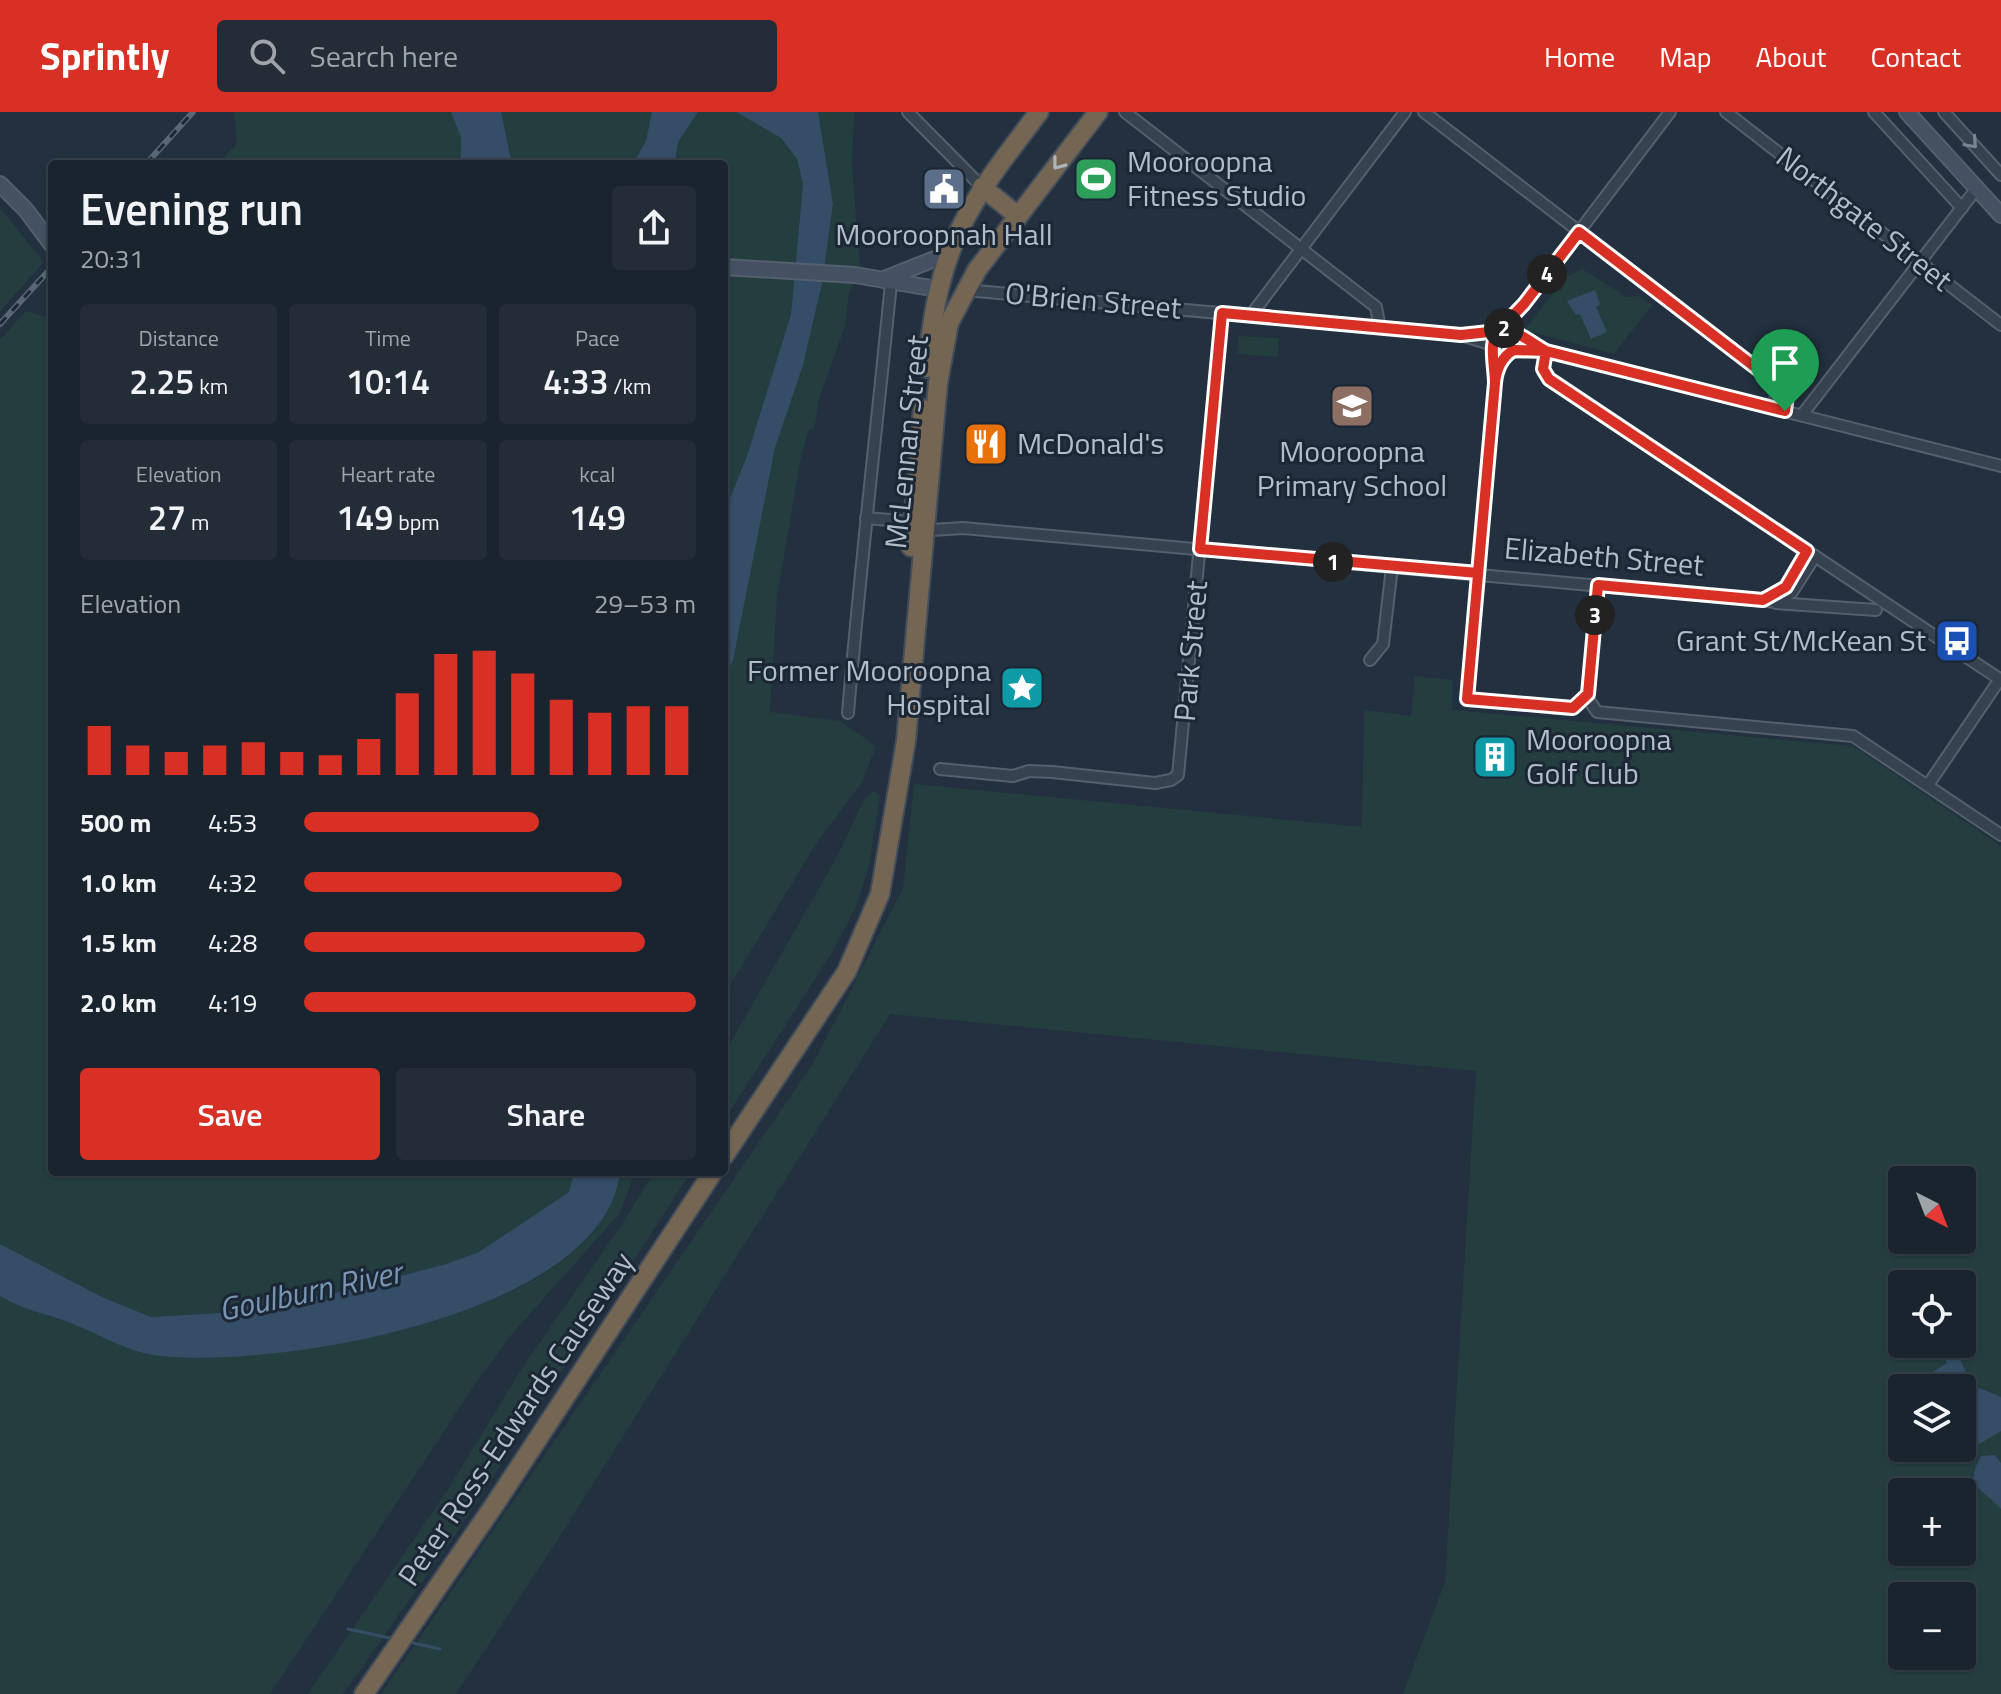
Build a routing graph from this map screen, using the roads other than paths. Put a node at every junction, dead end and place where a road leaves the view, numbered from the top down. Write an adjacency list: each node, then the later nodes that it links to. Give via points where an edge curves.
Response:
1 (908, 112): 16 (street)
2 (1039, 112): 16 (highway, McLennan Street)
3 (1098, 112): 19 (highway, McLennan Street, one-way to 19)
4 (1125, 112): 22 (street)
5 (1405, 112): 22 (street)
6 (1424, 112): 20 (street)
7 (1670, 112): 20 (street)
8 (1726, 112): 24 (street, Northgate Street)
9 (1874, 112): 18 (street)
10 (1907, 112): 15 (street)
11 (1919, 112): 15 (street)
12 (1944, 112): 13 (street, one-way to 13)
13 (2001, 175)
14 (0, 184): 21 (street)
15 (1980, 184): 17 (street); 18 (street)
16 (982, 187): 19 (highway); 23 (highway, McLennan Street)
17 (1999, 206)
18 (1962, 208): 24 (street)
19 (1018, 216): 28 (highway, McLennan Street)
20 (1579, 232): 29 (street); 41 (street, via 1768,379)
21 (48, 240)
22 (1302, 247): 31 (street); 33 (street, via 1376,307)
23 (947, 254): 26 (street); 27 (highway, McLennan Street)
24 (1919, 262): 32 (street, Northgate Street); 42 (street)
25 (728, 267): 26 (street, via 855,275)
26 (883, 282): 27 (street); 44 (street)
27 (937, 289): 28 (highway); 45 (highway, McLennan Street)
28 (965, 290): 30 (street, O'Brien Street); 45 (highway, McLennan Street, via 942,348)
29 (1524, 304): 34 (street); 35 (street)
30 (1222, 313): 31 (street, O'Brien Street); 48 (street, Park Street)
31 (1251, 315): 33 (street, O'Brien Street)
32 (2001, 325)
33 (1380, 328): 36 (street, O'Brien Street)
34 (1498, 330): 35 (street, via 1507,328); 36 (street, O'Brien Street); 37 (street)
35 (1515, 334): 38 (street); 39 (street, via 1517,343)
36 (1461, 335): 37 (street, O'Brien Street)
37 (1494, 346): 39 (street, via 1501,353); 40 (street)
38 (1546, 351): 39 (street); 41 (street); 49 (street, via 1543,369 1549,379)
39 (1510, 352): 40 (street)
40 (1495, 383): 51 (street)
41 (1779, 410): 42 (street)
42 (1802, 415): 43 (street)
43 (2001, 466)
44 (866, 518): 45 (street, Elizabeth Street); 58 (street)
45 (919, 521): 46 (street, Elizabeth Street); 47 (highway, McLennan Street); 60 (highway, McLennan Street, via 895,742)
46 (963, 528): 47 (street, Elizabeth Street, via 932,530); 48 (street, Elizabeth Street)
47 (924, 540): 60 (highway, McLennan Street, via 906,741)
48 (1200, 549): 50 (street, Elizabeth Street); 59 (street, Park Street, via 1181,768 1173,780)
49 (1811, 554): 53 (street, via 1784,600); 56 (street)
50 (1392, 567): 51 (street, Elizabeth Street); 55 (street, via 1383,644)
51 (1478, 573): 52 (street, Elizabeth Street); 57 (street, via 1467,699 1568,709)
52 (1598, 585): 53 (street, Elizabeth Street); 57 (street)
53 (1763, 600): 54 (street, Elizabeth Street)
54 (1876, 610)
55 (1370, 660)
56 (2000, 680): 61 (street)
57 (1588, 698): 61 (street, via 1599,713 1852,735)
58 (848, 713)
59 (940, 769)
60 (898, 777): 63 (highway, McLennan Street, via 880,894 864,938)
61 (1928, 785): 62 (street)
62 (2001, 835)
63 (728, 1150)
64 (710, 1176): 65 (highway, Peter Ross-Edwards Causeway)
65 (365, 1692)

